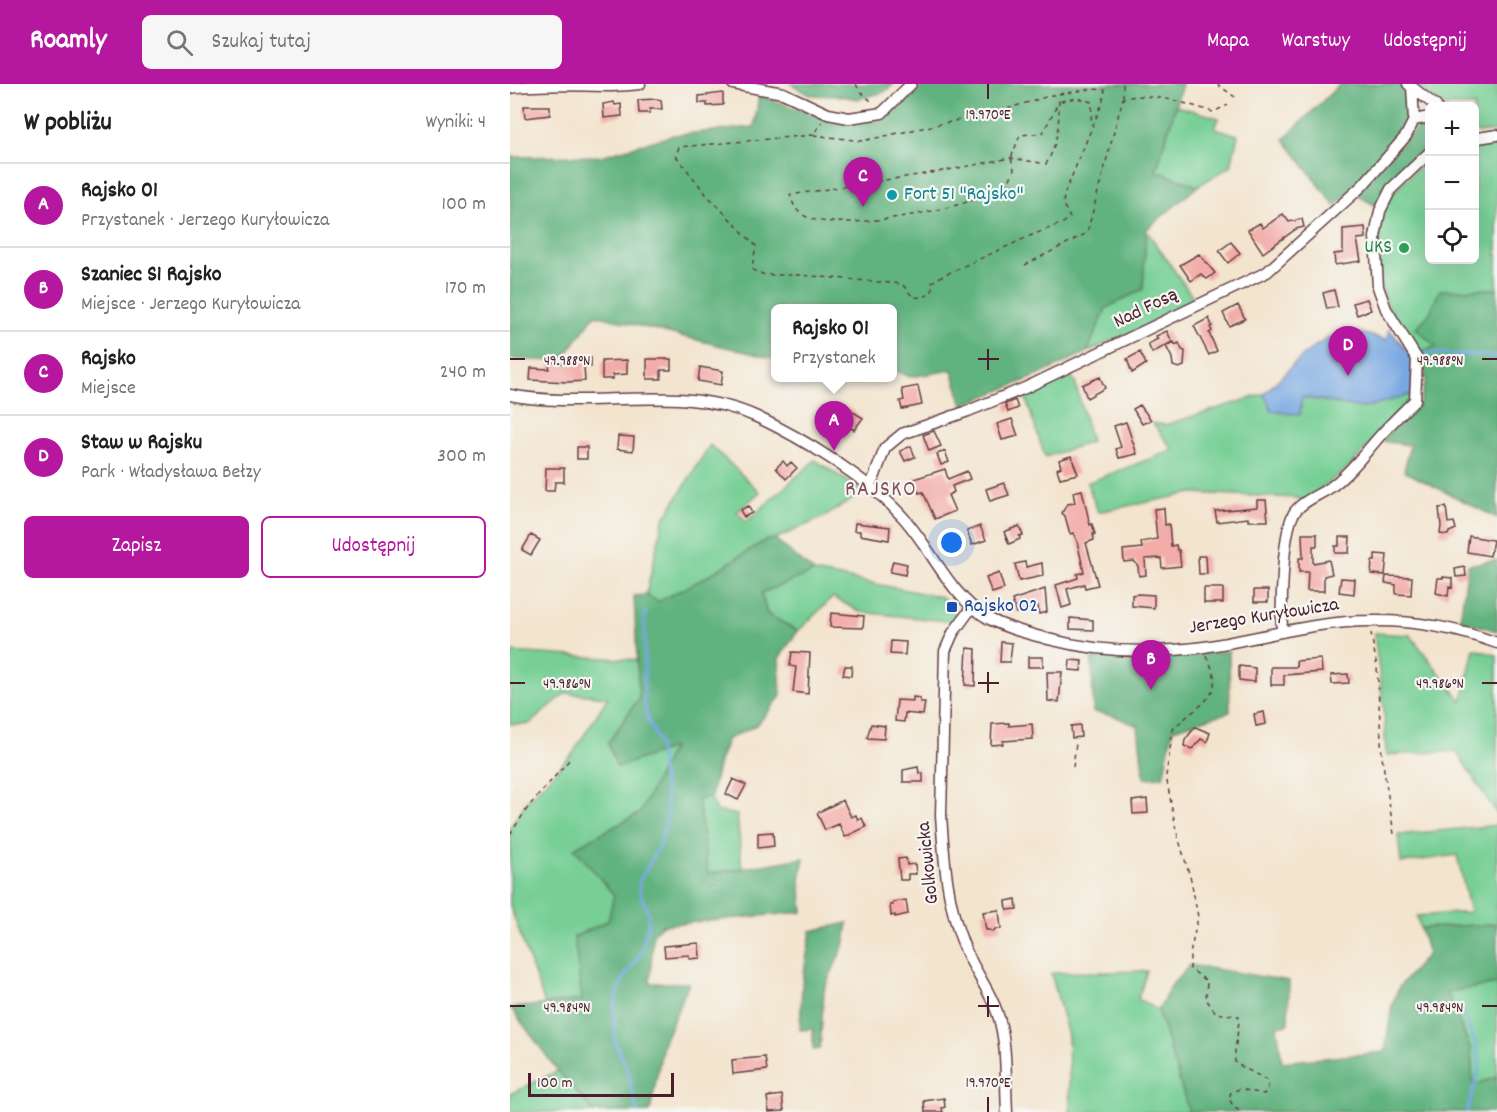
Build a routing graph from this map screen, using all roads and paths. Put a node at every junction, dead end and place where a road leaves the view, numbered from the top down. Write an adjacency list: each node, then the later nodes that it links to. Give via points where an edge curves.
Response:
1 (640, 84): 9 (street)
2 (733, 84): 16 (street, via 783,93)
3 (856, 84): 17 (path, via 871,101)
4 (911, 84): 17 (street, via 882,113)
5 (1106, 84): 10 (path)
6 (1123, 84): 12 (path)
7 (1217, 84): 11 (path)
8 (1410, 86): 14 (street); 19 (street)
9 (510, 88)
10 (1106, 90): 20 (path); 21 (path, via 1052,95 996,112 862,141)
11 (1235, 97)
12 (1123, 98): 15 (path, via 1173,100 1213,111); 26 (path, via 1087,233)
13 (1059, 101): 20 (path, via 1077,98 1092,102); 25 (path, via 1043,133 1020,135); 25 (path, via 1059,130 1046,164)
14 (1431, 102)
15 (1228, 105)
16 (828, 114): 17 (street); 21 (path)
17 (856, 117)
18 (1425, 118): 19 (street)
19 (1414, 120): 28 (street, Nad Fosą, via 1401,142 1362,186 1267,272 1025,388 902,434 885,448)
20 (1091, 126): 21 (path, via 1064,195 1063,204 1070,218 938,278 932,282 932,292 918,298 902,284 765,275 753,270 756,246 676,156 679,147)
21 (813, 135)
22 (1497, 135): 23 (street)
23 (1479, 137)
24 (1426, 156): 31 (street, via 1391,189 1380,211 1375,237 1378,287 1386,309 1417,359 1415,400 1356,464 1294,512 1287,534)
25 (1011, 158): 25 (path, via 1014,169 1008,182 989,194 962,204 896,217 861,222 811,219 795,210 790,195)
26 (1025, 265)
27 (510, 395): 28 (street, Jerzego Kuryłowicza, via 552,399 686,399 731,407 780,429)
28 (868, 485): 29 (street, Jerzego Kuryłowicza, via 900,514)
29 (972, 607): 33 (street, Jerzego Kuryłowicza, via 1005,626 1083,645 1152,651); 39 (street, Golkowicka, via 945,651 941,815 954,919 997,1011 1003,1035)
30 (1367, 621): 31 (street, Jerzego Kuryłowicza); 32 (street, Jerzego Kuryłowicza, via 1414,622); 38 (path, via 1377,667 1382,757)
31 (1281, 632): 33 (street, Jerzego Kuryłowicza)
32 (1497, 643)
33 (1203, 647): 40 (path, via 1213,668 1215,686 1199,709 1173,729 1166,776 1198,916 1190,969 1207,981 1206,999 1215,1013 1239,1016 1235,1062 1268,1081 1264,1094 1240,1089 1231,1092 1228,1099)
34 (1076, 743): 36 (path)
35 (571, 758): 37 (path)
36 (1073, 767)
37 (510, 834)
38 (1394, 834)
39 (1007, 1112)
40 (1241, 1112)

